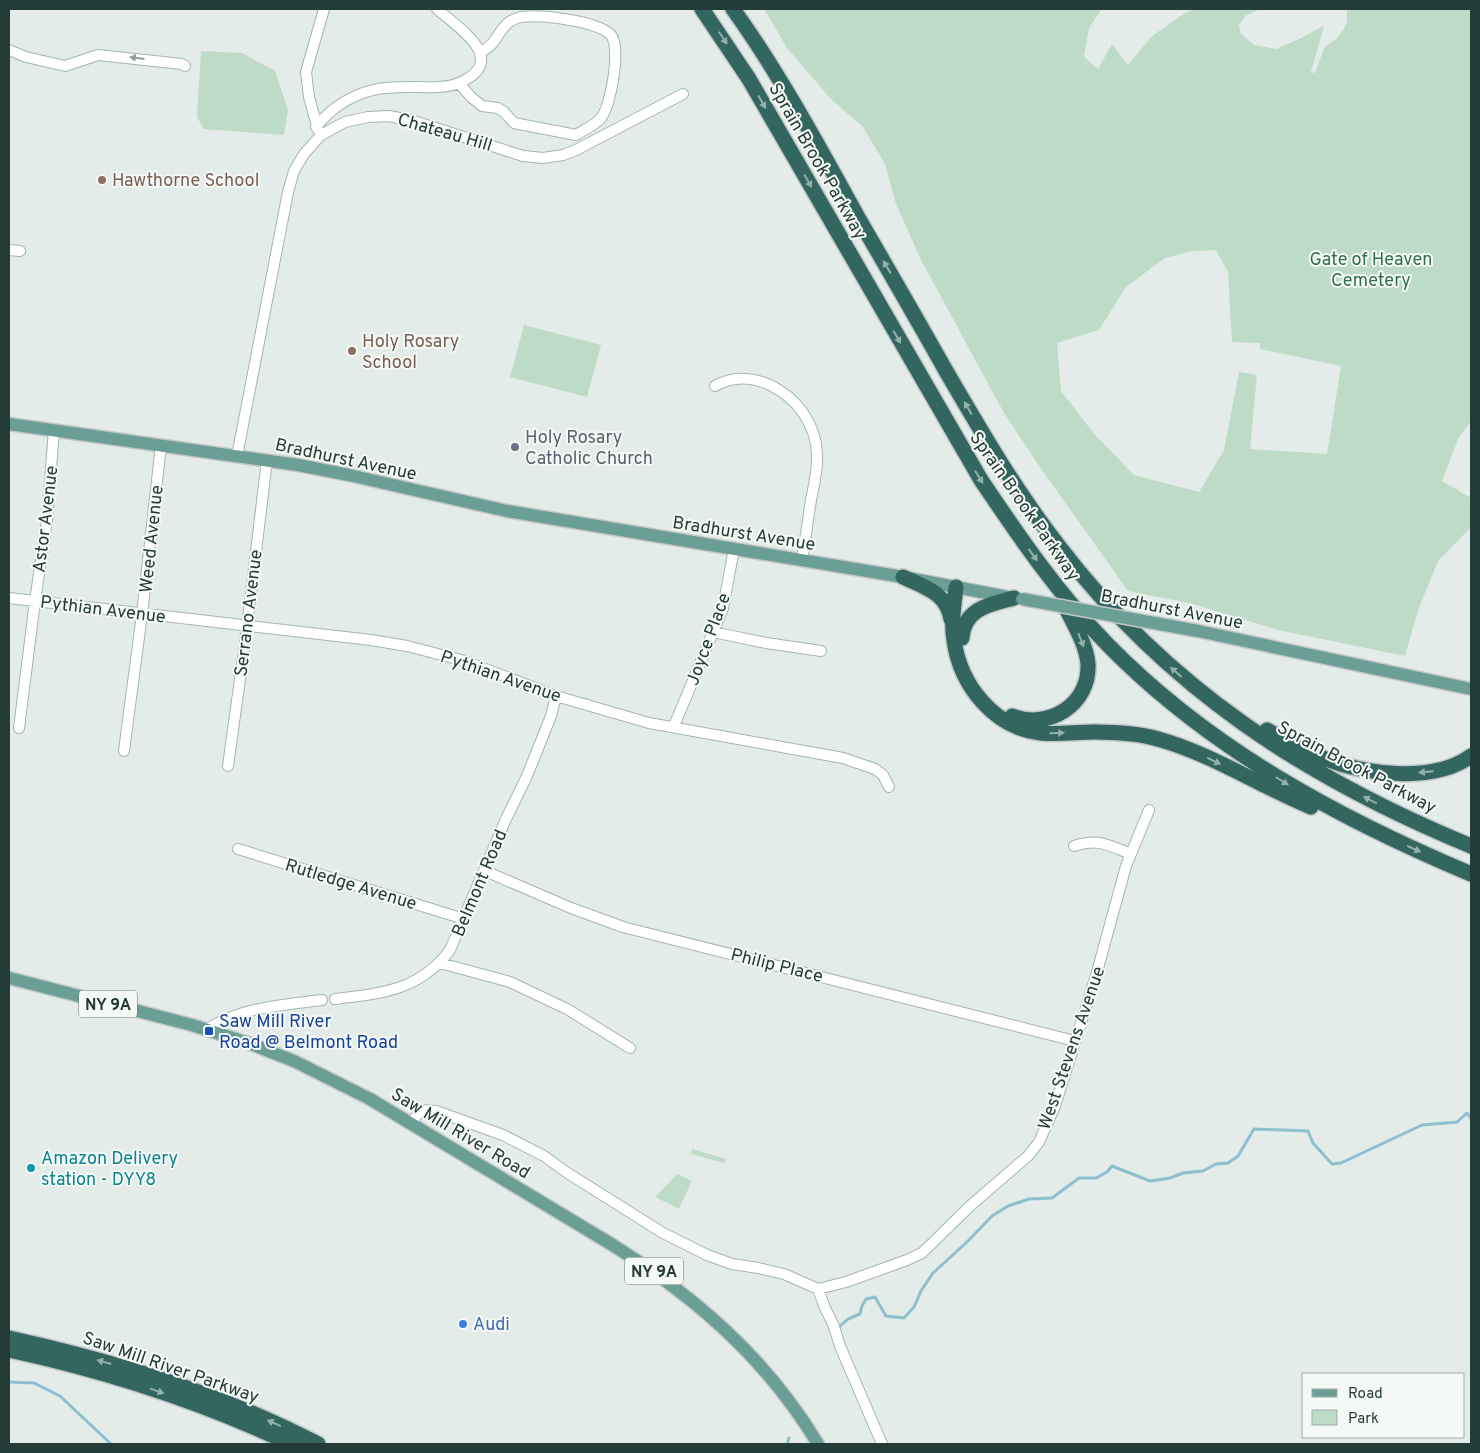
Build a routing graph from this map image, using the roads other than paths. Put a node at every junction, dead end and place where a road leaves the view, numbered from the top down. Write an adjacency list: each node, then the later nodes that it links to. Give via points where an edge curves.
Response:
1 (324, 9): 10 (street, via 306,72)
2 (437, 9): 6 (street, via 470,37)
3 (702, 9): 22 (highway, Sprain Brook Parkway, one-way to 22, via 749,79 963,451)
4 (733, 9): 34 (highway, Sprain Brook Parkway, one-way to 4, via 1167,664 1115,613 1078,571 1020,493 786,90)
5 (9, 50): 7 (street, one-way to 5, via 98,55 65,66)
6 (480, 52): 8 (street, via 478,72); 8 (street, via 489,48 507,22 522,17 581,21 609,33 614,40 616,66 605,111 600,119 576,135 514,122 498,108 482,106)
7 (185, 66)
8 (459, 83): 10 (street, via 439,87 396,87 356,95 326,116)
9 (683, 94): 10 (street, Chateau Hill, via 576,150 543,158 523,156 389,116 368,117)
10 (319, 131): 17 (street, Chateau Hill, via 294,172 288,192)
11 (9, 250): 12 (street)
12 (20, 252)
13 (715, 386): 20 (street, via 731,378 766,384 791,398 810,424 817,455)
14 (9, 424): 15 (main road, Bradhurst Avenue)
15 (54, 430): 16 (main road, Bradhurst Avenue); 26 (street, Astor Avenue, via 47,520)
16 (160, 445): 17 (main road, Bradhurst Avenue); 27 (street, Weed Avenue)
17 (238, 456): 18 (main road, Bradhurst Avenue)
18 (267, 460): 19 (main road, Bradhurst Avenue, via 335,472 490,508); 28 (street, Serrano Avenue)
19 (734, 549): 20 (main road, Bradhurst Avenue); 29 (street, Joyce Place, via 725,600)
20 (802, 560): 21 (main road, Bradhurst Avenue)
21 (903, 577): 23 (main road, Bradhurst Avenue); 30 (highway, via 939,595 948,607)
22 (1052, 581): 30 (highway, one-way to 30, via 1081,638 1088,662 1082,691 1062,713 1034,721 1000,709 973,675); 42 (highway, Sprain Brook Parkway, one-way to 42, via 1126,663 1203,728 1284,782)
23 (961, 588): 25 (main road, Bradhurst Avenue); 30 (highway)
24 (9, 598): 26 (street, Pythian Avenue)
25 (1018, 599): 30 (highway, via 989,604 976,610); 32 (main road, Bradhurst Avenue, bridge, via 1198,631)
26 (35, 601): 27 (street, Pythian Avenue); 36 (street, Astor Avenue)
27 (142, 614): 28 (street, Pythian Avenue); 37 (street, Weed Avenue)
28 (248, 626): 33 (street, Pythian Avenue, via 407,646 465,661); 39 (street, Serrano Avenue)
29 (713, 632): 31 (street); 35 (street, Joyce Place)
30 (957, 633): 42 (highway, one-way to 42, via 958,660 970,687 988,708 1024,730 1041,733 1115,732 1158,739 1201,755 1290,798)
31 (821, 652)
32 (1471, 689)
33 (556, 696): 35 (street, Pythian Avenue, via 649,723); 47 (street, Belmont Road, via 552,716)
34 (1214, 703): 38 (highway, one-way to 34, via 1456,765 1432,772 1390,773 1352,767 1314,755); 44 (highway, Sprain Brook Parkway, one-way to 34, via 1319,772)
35 (674, 726): 40 (street, Pythian Avenue, via 843,758 875,769 883,775)
36 (19, 728)
37 (124, 751)
38 (1471, 756)
39 (228, 766)
40 (889, 787)
41 (1149, 810): 46 (street, West Stevens Avenue)
42 (1362, 825): 48 (highway, Sprain Brook Parkway, one-way to 48)
43 (1074, 846): 46 (street, via 1088,841 1102,842)
44 (1471, 846)
45 (238, 849): 49 (street, Rutledge Avenue)
46 (1131, 854): 55 (street, West Stevens Avenue)
47 (485, 871): 49 (street, Belmont Road); 55 (street, Philip Place, via 623,927)
48 (1471, 874)
49 (464, 918): 50 (street, Belmont Road, via 450,950)
50 (440, 963): 52 (street, Belmont Road, via 419,979 398,989); 56 (street, via 510,982 567,1009)
51 (9, 978): 54 (main road, Saw Mill River Road / NY 9A)
52 (335, 999)
53 (322, 1000): 54 (street, via 247,1012)
54 (206, 1030): 57 (main road, Saw Mill River Road / NY 9A, via 267,1050 322,1074)
55 (1075, 1041): 58 (street, West Stevens Avenue, via 1048,1124 1028,1156 922,1253 846,1282)
56 (630, 1048)
57 (411, 1122): 58 (street, via 421,1110 436,1112 503,1135 544,1156 663,1233 707,1255 732,1264 784,1274); 63 (main road, Saw Mill River Road / NY 9A, via 638,1260 682,1292 724,1327 756,1361 786,1396)
58 (818, 1289): 64 (street)
59 (9, 1338): 62 (highway, Saw Mill River Parkway, one-way to 59, via 181,1387 83,1356)
60 (9, 1350): 61 (highway, Saw Mill River Parkway, one-way to 61, via 144,1386)
61 (291, 1444)
62 (318, 1444)
63 (818, 1444)
64 (882, 1444)

